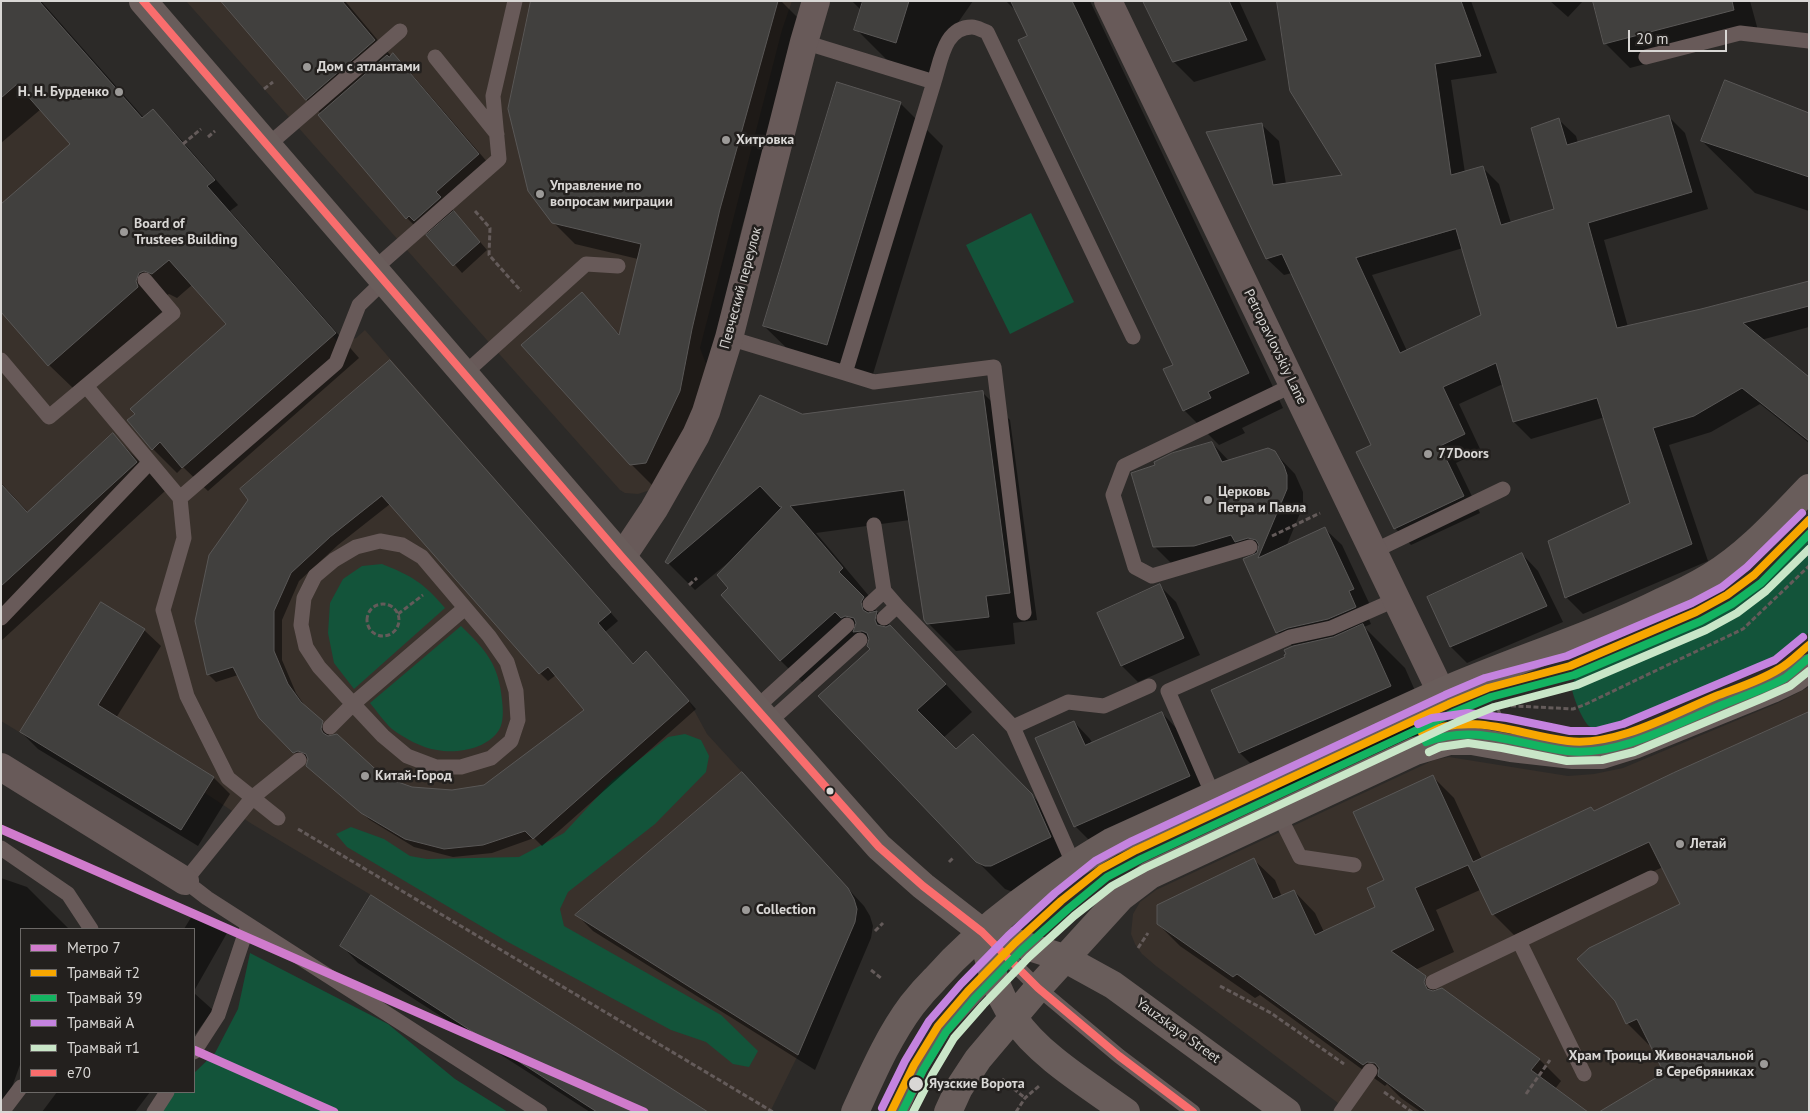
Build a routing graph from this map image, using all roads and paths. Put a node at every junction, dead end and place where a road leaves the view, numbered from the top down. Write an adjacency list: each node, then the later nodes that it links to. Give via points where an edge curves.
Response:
1 (143, 1): 18 (main road)
2 (515, 1): 15 (lane, via 493,96)
3 (816, 1): 7 (street, Певческий переулок)
4 (1108, 1): 29 (street, Petropavlovskiy Lane)
5 (400, 31): 18 (lane)
6 (1809, 40): 9 (lane, via 1740,33)
7 (804, 42): 11 (lane); 24 (street, Певческий переулок)
8 (434, 57): 15 (lane)
9 (1646, 57)
10 (273, 82): 12 (path)
11 (934, 82): 25 (lane, via 946,42 957,31 973,27 987,32); 27 (lane)
12 (264, 89)
13 (201, 129): 17 (path)
14 (215, 131): 16 (path)
15 (497, 134): 19 (lane, via 499,159)
16 (208, 137)
17 (183, 144)
18 (267, 146): 21 (main road)
19 (460, 194): 21 (lane); 23 (path, via 490,228 489,255)
20 (618, 266): 23 (lane, via 586,264)
21 (379, 275): 28 (main road); 34 (lane, via 359,305 336,363)
22 (145, 280): 30 (lane, via 173,313)
23 (537, 308): 28 (lane)
24 (729, 338): 27 (lane); 40 (street, Певческий переулок, via 696,435 654,509)
25 (1133, 338)
26 (1, 360): 30 (lane, via 49,418)
27 (845, 373): 50 (lane, via 874,382 994,367)
28 (464, 374): 40 (main road)
29 (1294, 385): 38 (lane, via 1124,466 1113,495 1135,567 1152,576); 39 (street, Petropavlovskiy Lane)
30 (86, 386): 31 (lane)
31 (149, 463): 34 (lane); 52 (lane)
32 (1809, 488): 58 (main road, via 1769,529 1710,577 1644,611)
33 (1502, 489): 39 (lane)
34 (180, 498): 69 (lane, via 184,538 163,610 187,696 228,778)
35 (1315, 516): 36 (path)
36 (1298, 524)
37 (874, 525): 45 (lane)
38 (1250, 547)
39 (1374, 551): 46 (street, Petropavlovskiy Lane)
40 (622, 556): 62 (main road)
41 (1809, 566): 61 (path, via 1743,630 1584,706 1573,709)
42 (697, 578): 44 (path)
43 (442, 580): 49 (lane); 51 (path); 60 (lane, via 422,557 402,545 380,541 356,547 315,576 304,598 301,625 306,647)
44 (688, 585)
45 (884, 591): 47 (lane); 48 (lane)
46 (1397, 599): 58 (street, Petropavlovskiy Lane); 68 (lane, via 1330,628 1290,637 1168,691)
47 (870, 604)
48 (897, 606): 53 (lane); 65 (lane)
49 (465, 608): 60 (lane); 60 (lane, via 507,662 516,691 518,720 511,741 491,758 461,767 436,767 407,756)
50 (1024, 613)
51 (398, 614): 51 (path, via 397,630 388,636 377,636 369,629 366,618 375,606 391,606)
52 (1, 618)
53 (884, 618)
54 (847, 625): 62 (lane)
55 (860, 640): 62 (lane)
56 (1809, 668): 70 (main road, via 1772,689 1634,745 1602,754 1573,755 1472,741 1449,741 1415,751)
57 (1149, 686): 65 (lane, via 1104,706 1068,702)
58 (1441, 692): 68 (main road)
59 (1493, 698): 61 (path)
60 (352, 704): 64 (lane)
61 (1496, 705): 63 (path)
62 (762, 715): 83 (main road, via 879,847)
63 (1504, 721)
64 (330, 727)
65 (1013, 727): 75 (lane)
66 (300, 760): 69 (lane)
67 (1, 767): 78 (street)
68 (1213, 795): 75 (main road, via 1111,842)
69 (253, 797): 71 (lane); 78 (lane)
70 (1279, 815): 76 (lane, via 1300,857); 87 (main road, via 1150,875 1121,897)
71 (278, 818): 108 (path)
72 (1, 848): 81 (lane, via 68,894)
73 (954, 857): 74 (path)
74 (949, 862)
75 (1074, 864): 83 (main road)
76 (1354, 865)
77 (1651, 878): 85 (lane)
78 (185, 881): 80 (lane)
79 (883, 923): 82 (path)
80 (248, 925): 96 (lane, via 218,1015); 107 (lane)
81 (90, 928)
82 (875, 931)
83 (982, 932): 87 (main road, Yauzskaya Street); 88 (main road); 109 (main road, via 959,952 912,1005 881,1053)
84 (1148, 933): 86 (path)
85 (1519, 941): 91 (lane); 95 (lane)
86 (1138, 948)
87 (1064, 958): 93 (main road); 115 (main road, Yauzskaya Street, via 1136,1000)
88 (1001, 967): 93 (lane); 94 (main road); 110 (lane, via 943,1030 920,1068)
89 (871, 970): 90 (path)
90 (882, 979)
91 (1434, 982)
92 (1220, 986): 98 (path, via 1272,1013)
93 (1038, 988): 94 (main road); 114 (lane)
94 (1013, 1018): 97 (main road); 111 (main road, via 978,1059)
95 (1566, 1038): 99 (lane); 103 (path)
96 (195, 1050)
97 (1053, 1073): 104 (path); 113 (main road)
98 (1367, 1074): 116 (lane); 117 (path)
99 (1584, 1074)
100 (998, 1076): 104 (path)
101 (20, 1088): 105 (lane)
102 (166, 1093): 106 (lane)
103 (1526, 1094)
104 (1025, 1098): 112 (path)
105 (2, 1112)
106 (154, 1112)
107 (540, 1112)
108 (773, 1112)
109 (855, 1112)
110 (900, 1112)
111 (948, 1112)
112 (1016, 1112)
113 (1126, 1112)
114 (1193, 1112)
115 (1287, 1112)
116 (1342, 1112)
117 (1412, 1112)

